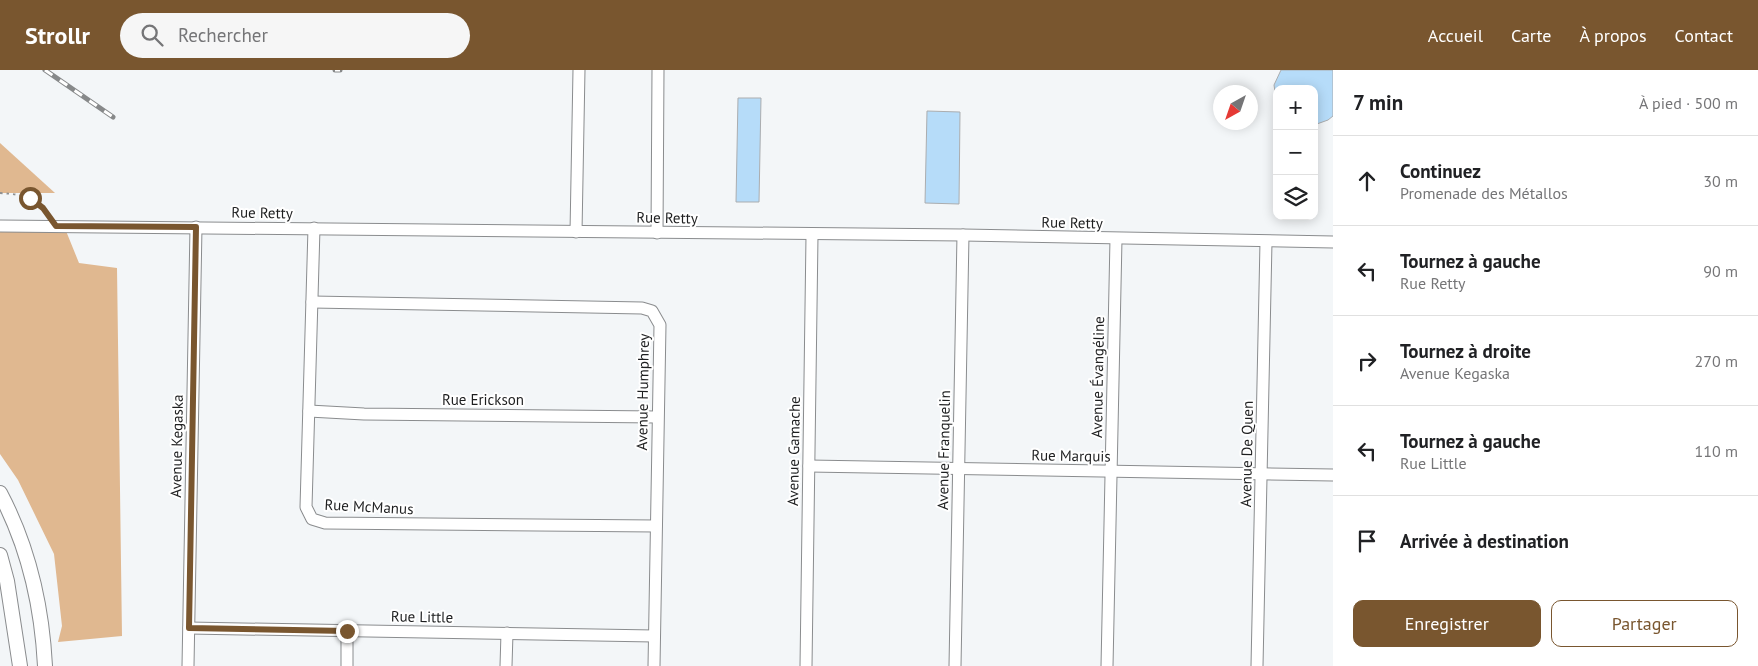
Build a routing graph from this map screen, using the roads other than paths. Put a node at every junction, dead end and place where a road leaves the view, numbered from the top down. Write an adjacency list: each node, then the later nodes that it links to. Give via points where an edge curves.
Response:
1 (580, 70): 6 (street)
2 (658, 70): 7 (street)
3 (0, 226): 4 (street, Rue Retty)
4 (196, 227): 5 (street, Rue Retty); 24 (street, Avenue Kegaska)
5 (314, 228): 6 (street, Rue Retty); 13 (street, Rue McManus)
6 (576, 232): 7 (street, Rue Retty)
7 (657, 233): 9 (street, Rue Retty)
8 (963, 235): 9 (street, Rue Retty); 10 (street, Rue Retty); 17 (street, Avenue Franquelin)
9 (812, 236): 16 (street, Avenue Gamache)
10 (1116, 239): 11 (street, Rue Retty); 18 (street, Avenue Évangéline)
11 (1266, 242): 12 (street, Rue Retty); 19 (street, Avenue De Quen)
12 (1333, 242)
13 (312, 302): 14 (street, Rue McManus); 15 (street, Avenue Humphrey, via 642,308 652,311 660,325)
14 (309, 412): 15 (street, Rue Erickson); 22 (street, Rue McManus, via 306,507 312,519 436,525)
15 (657, 418): 22 (street, Avenue Humphrey)
16 (809, 466): 17 (street, Rue Marquis); 34 (street, Avenue Gamache)
17 (959, 469): 18 (street, Rue Marquis); 35 (street, Avenue Franquelin)
18 (1111, 471): 19 (street, Rue Marquis); 36 (street, Avenue Évangéline)
19 (1261, 474): 20 (street, Rue Marquis); 37 (street, Avenue De Quen)
20 (1333, 475)
21 (0, 493): 29 (main road, via 24,551 36,593)
22 (656, 526): 27 (street, Avenue Humphrey)
23 (0, 555): 28 (main road)
24 (189, 628): 25 (street, Rue Little); 30 (street, Avenue Kegaska)
25 (347, 631): 26 (street, Rue Little); 31 (street)
26 (506, 633): 27 (street, Rue Little); 32 (street)
27 (654, 636): 33 (street, Avenue Humphrey)
28 (20, 666)
29 (45, 666)
30 (188, 666)
31 (347, 666)
32 (506, 666)
33 (654, 666)
34 (806, 666)
35 (955, 666)
36 (1107, 666)
37 (1257, 666)

